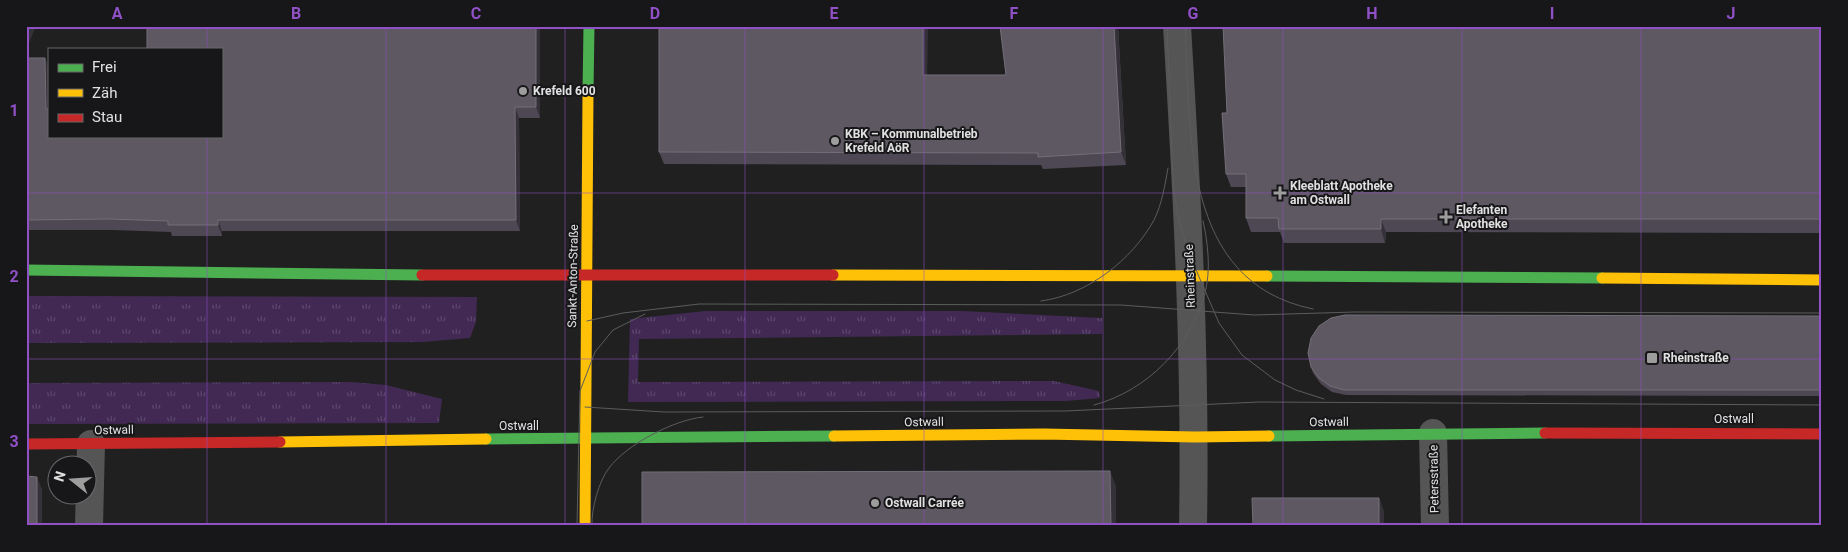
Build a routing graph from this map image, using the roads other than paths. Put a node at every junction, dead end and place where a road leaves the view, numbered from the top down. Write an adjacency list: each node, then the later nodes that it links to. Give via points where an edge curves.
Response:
1 (589, 26): 4 (street, Sankt-Anton-Straße)
2 (1177, 26): 5 (street, Rheinstraße)
3 (26, 270): 4 (street)
4 (587, 276): 5 (street); 10 (street, Sankt-Anton-Straße)
5 (1191, 276): 6 (street); 9 (street, Rheinstraße)
6 (1822, 280)
7 (1433, 433): 8 (street, Ostwall); 9 (street, Ostwall); 16 (street, Petersstraße)
8 (1822, 434)
9 (1195, 438): 10 (street, Ostwall, via 1044,434); 15 (street, Rheinstraße)
10 (585, 439): 12 (street, Ostwall); 14 (street, Sankt-Anton-Straße)
11 (26, 444): 12 (street, Ostwall)
12 (91, 444): 13 (street)
13 (89, 526)
14 (585, 526)
15 (1193, 526)
16 (1435, 526)

